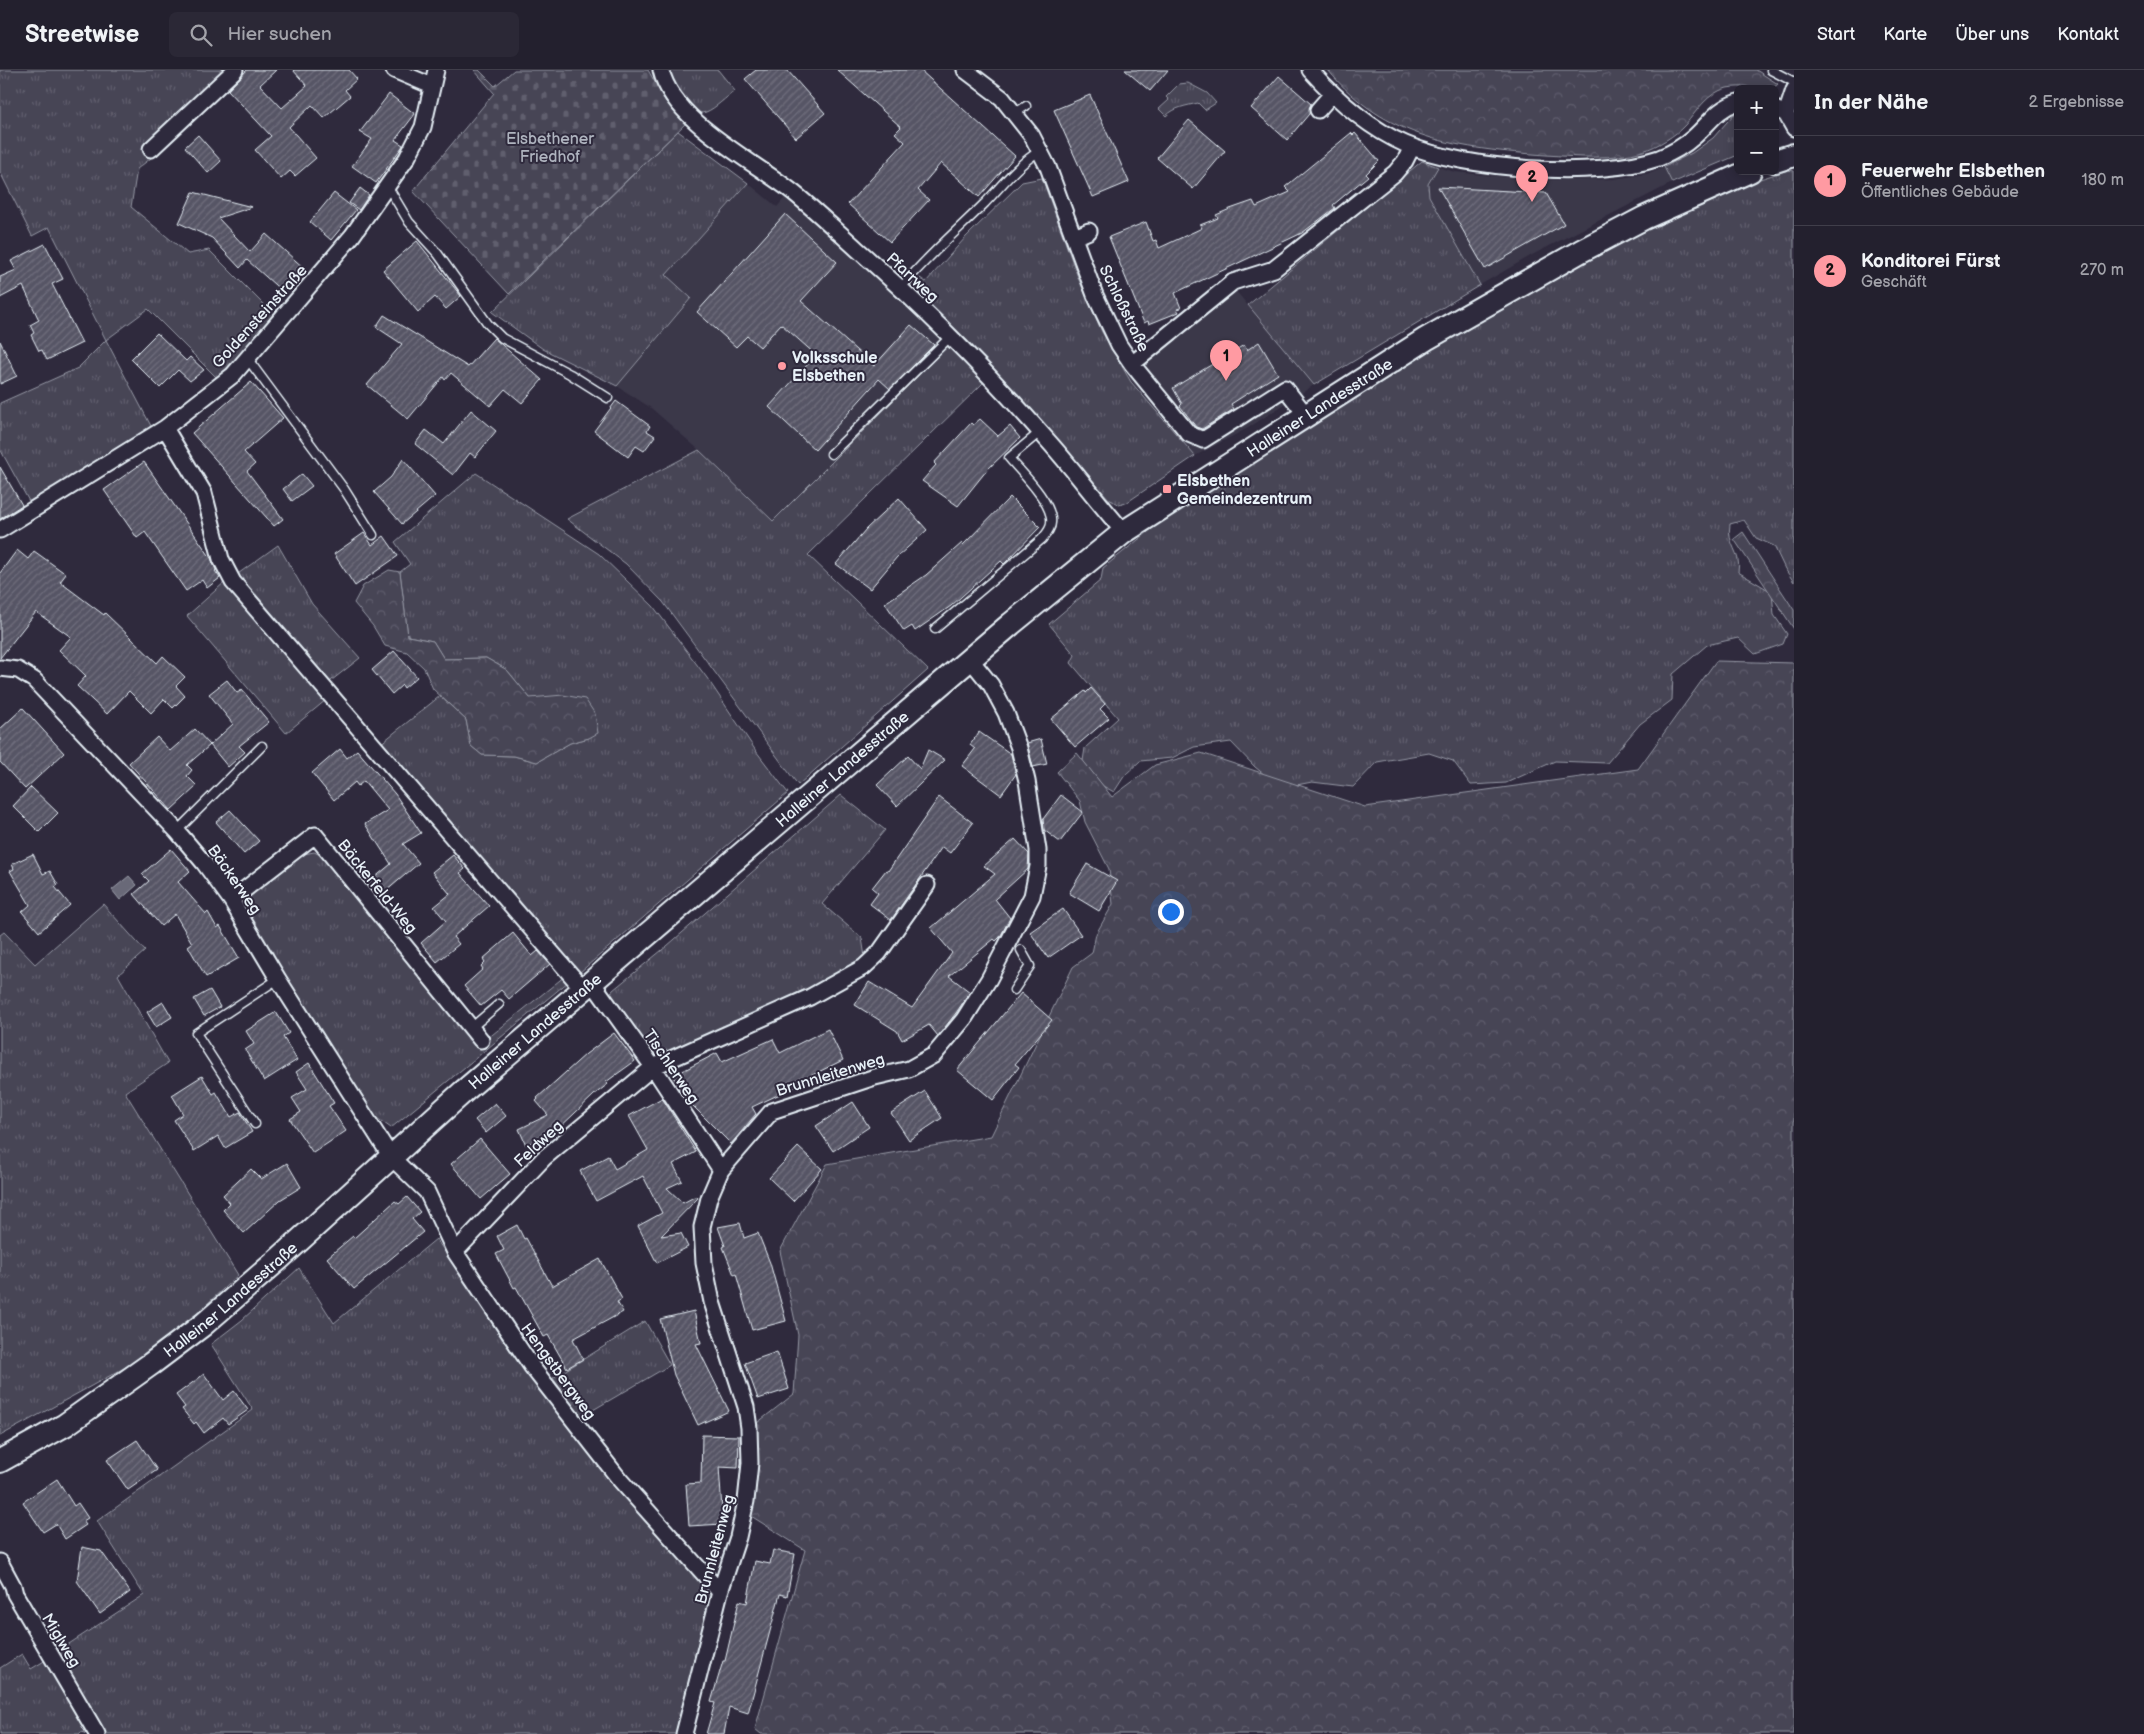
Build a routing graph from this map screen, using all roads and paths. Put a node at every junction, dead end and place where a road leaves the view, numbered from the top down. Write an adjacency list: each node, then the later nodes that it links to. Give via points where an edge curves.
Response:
1 (235, 70): 17 (street)
2 (394, 70): 9 (street)
3 (436, 70): 9 (street, Goldensteinstraße)
4 (661, 70): 25 (street, Pfarrweg, via 664,82 679,106 794,193)
5 (965, 70): 18 (street, Schloßstraße, via 1021,110)
6 (1310, 70): 11 (street)
7 (1771, 70): 8 (lane)
8 (1794, 82)
9 (432, 86): 22 (street, Goldensteinstraße, via 423,127)
10 (1794, 90): 14 (street)
11 (1332, 94): 13 (street); 16 (street, via 1379,131)
12 (1734, 103): 16 (street, via 1711,117 1696,136 1675,152 1626,166 1589,169 1496,165 1457,160)
13 (1318, 110)
14 (1780, 111): 15 (street)
15 (1794, 128)
16 (1412, 146): 28 (street, via 1395,173 1305,246 1274,269 1233,282)
17 (151, 150)
18 (1041, 150): 24 (street, Schloßstraße); 25 (lane, via 1025,160)
19 (1794, 155): 20 (main road)
20 (1779, 161)
21 (1741, 175): 30 (main road, Halleiner Landesstraße, via 1644,218 1581,251 1426,339)
22 (388, 187): 27 (street, Goldensteinstraße, via 352,236); 29 (lane, via 409,222 438,254 488,324 502,338)
23 (1089, 231): 24 (street)
24 (1075, 238): 28 (street, Schloßstraße, via 1095,295)
25 (901, 288): 26 (street, Pfarrweg)
26 (950, 336): 32 (street, Pfarrweg); 33 (lane)
27 (248, 358): 31 (street, Goldensteinstraße, via 233,374); 36 (lane, via 344,489)
28 (1132, 364): 30 (street, Schloßstraße, via 1189,434 1202,440 1285,388)
29 (608, 398)
30 (1306, 415): 35 (main road, Halleiner Landesstraße)
31 (165, 428): 34 (street, Goldensteinstraße); 46 (street, Tischlerweg, via 204,493 221,558 233,582 326,693)
32 (1040, 432): 35 (street, Pfarrweg); 37 (lane, via 1009,458 1045,501 1052,521 1049,531)
33 (831, 454)
34 (0, 530)
35 (1124, 532): 38 (main road, Halleiner Landesstraße)
36 (373, 535)
37 (935, 630)
38 (970, 659): 46 (main road, Halleiner Landesstraße); 54 (street, Brunnleitenweg, via 991,685 1019,748 1038,850 1032,896 989,979 964,1019 934,1055 910,1068 772,1111)
39 (0, 668): 41 (street, Bäckerweg, via 18,670 34,680)
40 (262, 746): 41 (lane)
41 (177, 831): 43 (street, Bäckerweg)
42 (927, 886): 51 (street, Feldweg, via 879,953 864,967 810,997)
43 (230, 900): 45 (street, Bäckerweg); 49 (street, Bäckerfeld-Weg, via 315,835)
44 (1021, 950): 47 (lane, via 1030,966)
45 (278, 979): 52 (lane, via 196,1034); 53 (street, Bäckerweg)
46 (588, 986): 51 (street, Tischlerweg); 53 (main road, Halleiner Landesstraße)
47 (1014, 990)
48 (499, 1004): 49 (lane)
49 (470, 1028): 50 (street, Bäckerfeld-Weg)
50 (481, 1040)
51 (653, 1067): 54 (street, Tischlerweg); 55 (street, Feldweg, via 544,1158)
52 (255, 1124)
53 (391, 1157): 55 (street, Hengstbergweg, via 426,1192); 56 (main road, Halleiner Landesstraße, via 204,1324 65,1425)
54 (721, 1170): 58 (street, Brunnleitenweg, via 709,1198 702,1227 704,1263 712,1302 746,1407 750,1463 738,1537)
55 (455, 1252): 58 (street, Hengstbergweg, via 532,1367 574,1422 620,1480)
56 (0, 1461)
57 (0, 1562): 59 (street, Miglweg, via 15,1594)
58 (720, 1592): 60 (street, Brunnleitenweg)
59 (97, 1734)
60 (684, 1734)

